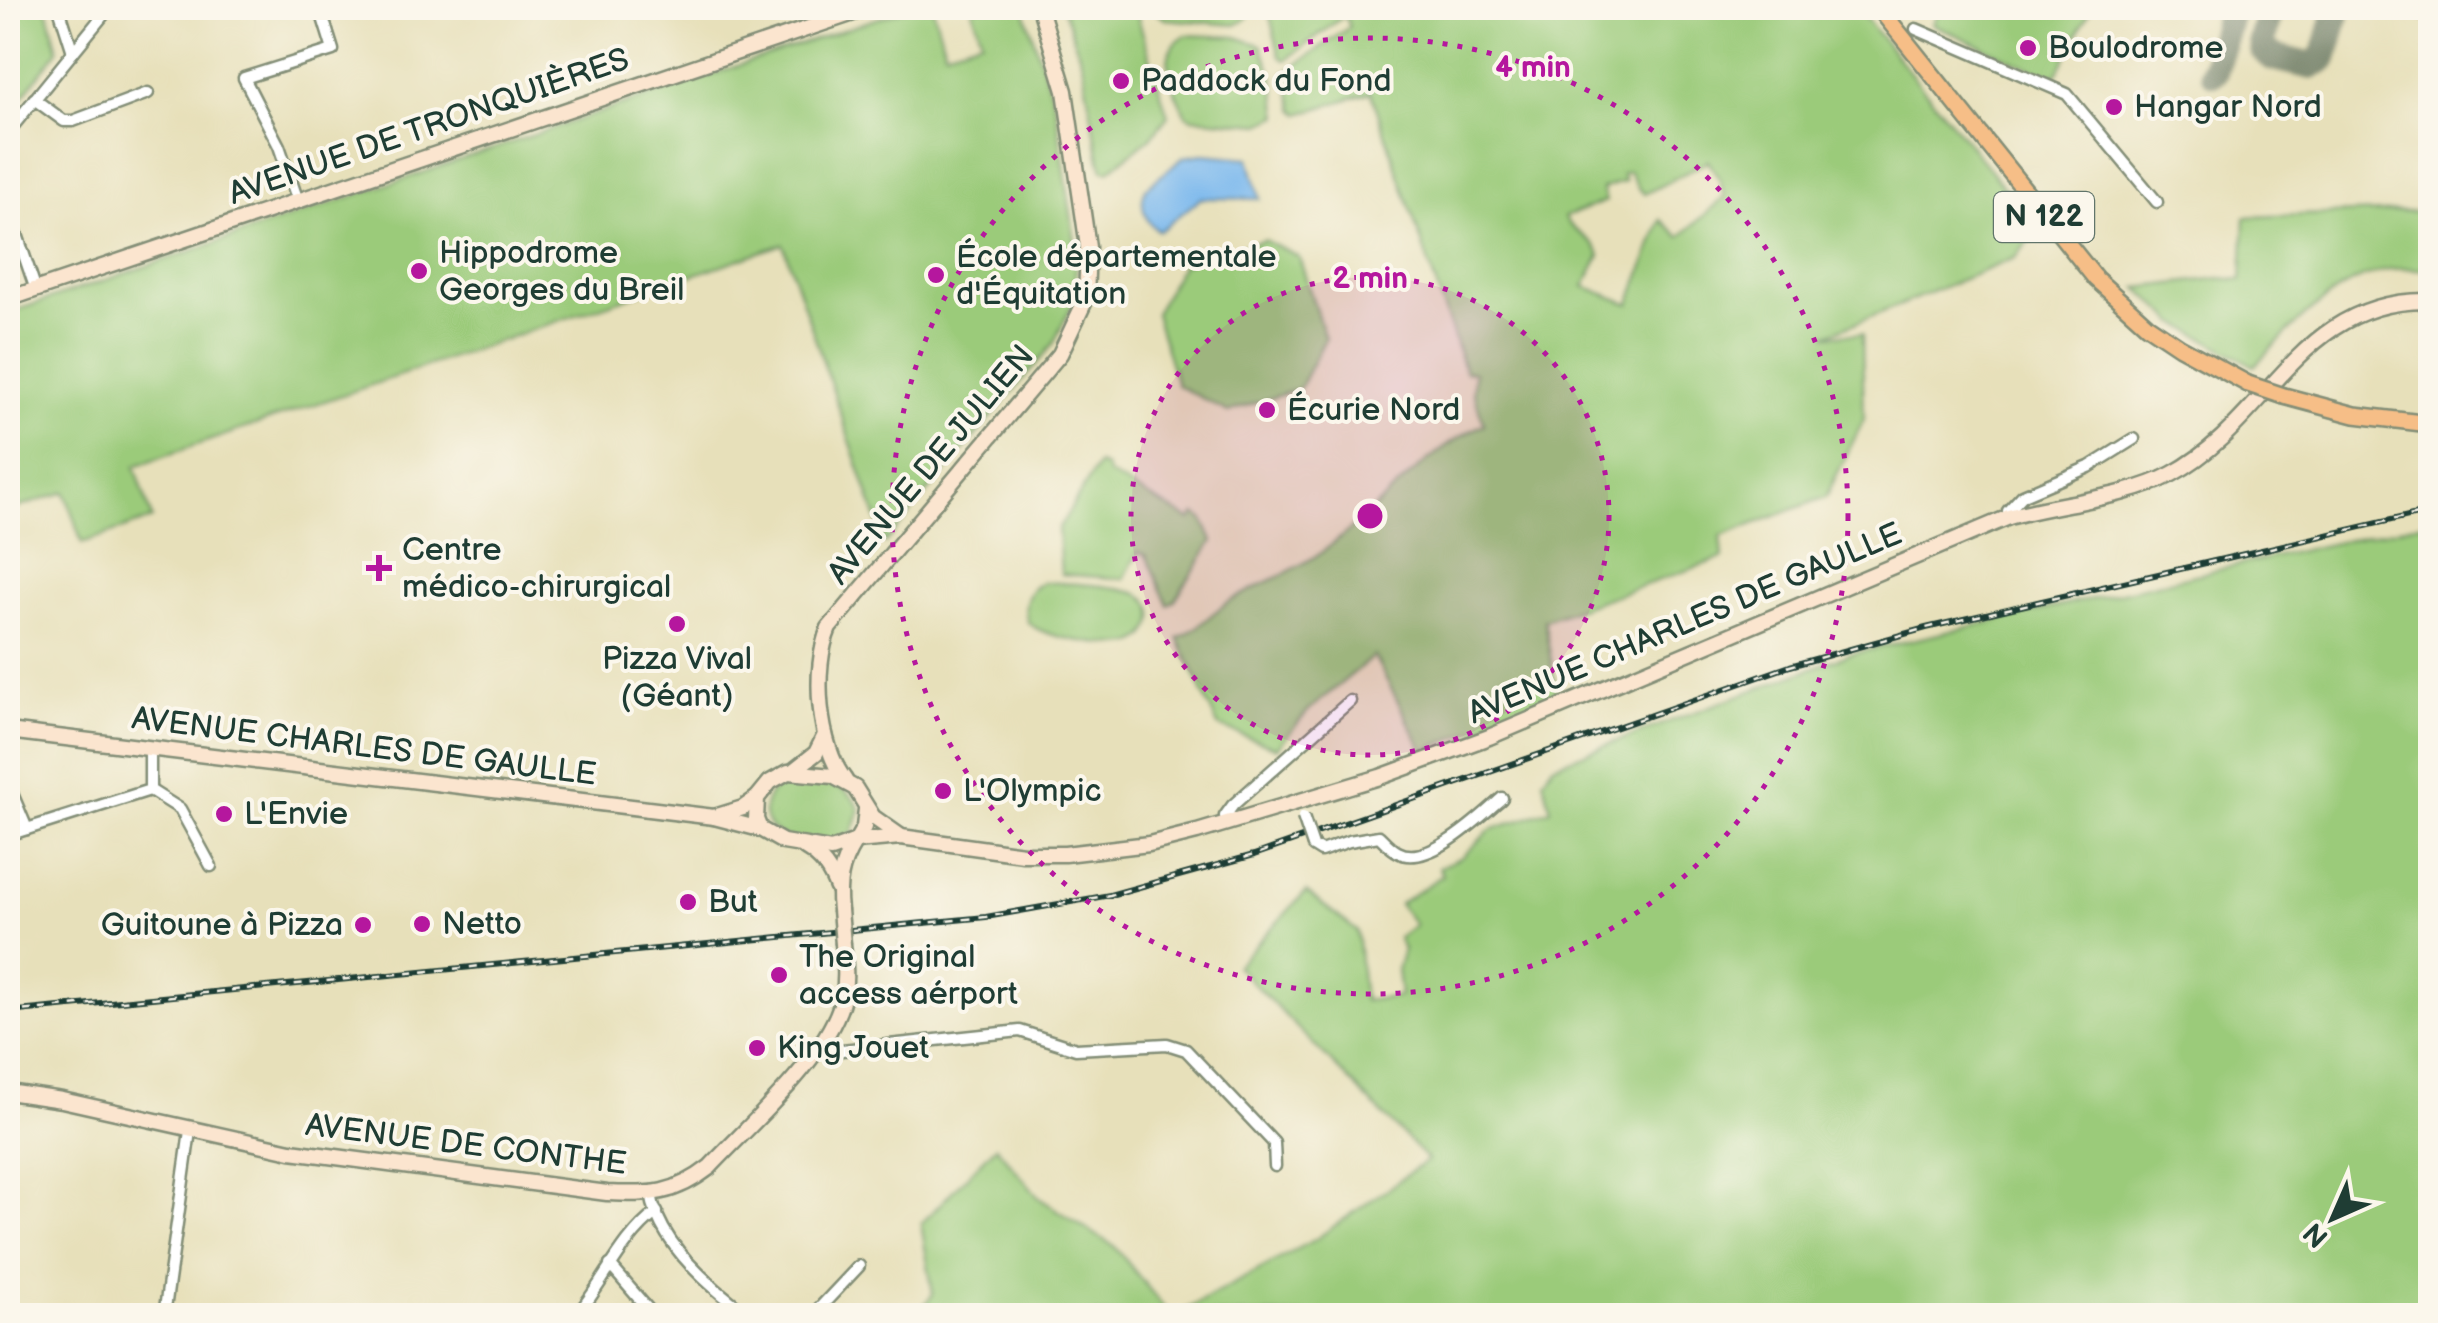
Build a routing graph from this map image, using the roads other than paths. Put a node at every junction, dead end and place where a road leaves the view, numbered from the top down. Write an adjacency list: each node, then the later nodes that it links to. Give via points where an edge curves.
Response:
1 (60, 8): 9 (street)
2 (109, 8): 9 (street)
3 (320, 8): 13 (street, via 333,50 244,78)
4 (868, 8): 7 (street, AVENUE DE TRONQUIÈRES)
5 (1037, 8): 24 (street, AVENUE DE JULIEN, via 1065,91 1088,247 1086,300 1060,354 829,628 820,663)
6 (1879, 8): 19 (main road, N 122, bridge, via 2096,279 2147,324 2248,384 2355,415)
7 (829, 14): 13 (street, AVENUE DE TRONQUIÈRES)
8 (1916, 29): 14 (street, via 2067,94)
9 (72, 52): 11 (street)
10 (148, 93): 11 (street, via 72,121)
11 (34, 99): 12 (street)
12 (8, 132)
13 (298, 201): 16 (street, AVENUE DE TRONQUIÈRES)
14 (2157, 202)
15 (8, 208): 16 (street)
16 (36, 290): 17 (street, AVENUE DE TRONQUIÈRES)
17 (8, 299)
18 (2430, 300): 21 (street, AVENUE CHARLES DE GAULLE, via 2366,309 2327,331 2212,445 2171,475)
19 (2430, 424)
20 (2134, 438): 21 (street, via 2023,496)
21 (2009, 518): 33 (street, AVENUE CHARLES DE GAULLE)
22 (1350, 701): 35 (street, via 1233,805 1224,816)
23 (8, 731): 25 (street, AVENUE CHARLES DE GAULLE)
24 (824, 735): 26 (street, via 816,753); 27 (street, AVENUE DE JULIEN)
25 (150, 749): 29 (street); 34 (street, AVENUE CHARLES DE GAULLE)
26 (792, 772): 27 (street); 30 (street, via 770,782)
27 (846, 780): 32 (street)
28 (8, 784): 36 (street)
29 (150, 790): 36 (street); 42 (street, via 180,809)
30 (758, 798): 34 (street); 37 (street)
31 (1502, 798): 33 (street, bridge, via 1454,838 1419,856 1400,854 1378,836 1321,852 1312,846)
32 (866, 808): 39 (street); 40 (street)
33 (1299, 811): 35 (street, AVENUE CHARLES DE GAULLE)
34 (714, 817): 37 (street, AVENUE CHARLES DE GAULLE)
35 (1227, 823): 39 (street, AVENUE CHARLES DE GAULLE, via 1149,844 1065,854)
36 (27, 829): 38 (street)
37 (760, 829): 41 (street)
38 (8, 835)
39 (901, 837): 40 (street, AVENUE CHARLES DE GAULLE)
40 (855, 841): 41 (street, via 830,850); 43 (street, AVENUE DE CONTHE)
41 (802, 847): 43 (street, via 822,860)
42 (211, 866)
43 (838, 889): 44 (street, AVENUE DE CONTHE, bridge, via 846,975)
44 (823, 1043): 47 (street, via 842,1050 1020,1030 1076,1050 1167,1044 1186,1050 1274,1143); 48 (street, AVENUE DE CONTHE, via 710,1167 674,1190)
45 (8, 1092): 46 (street, AVENUE DE CONTHE)
46 (190, 1130): 48 (street, AVENUE DE CONTHE, via 291,1151); 52 (street)
47 (1274, 1166)
48 (651, 1194): 49 (street)
49 (657, 1212): 50 (street); 55 (street, via 704,1280)
50 (610, 1265): 53 (street); 54 (street)
51 (859, 1266): 56 (street)
52 (164, 1316)
53 (576, 1316)
54 (654, 1316)
55 (750, 1316)
56 (812, 1316)

